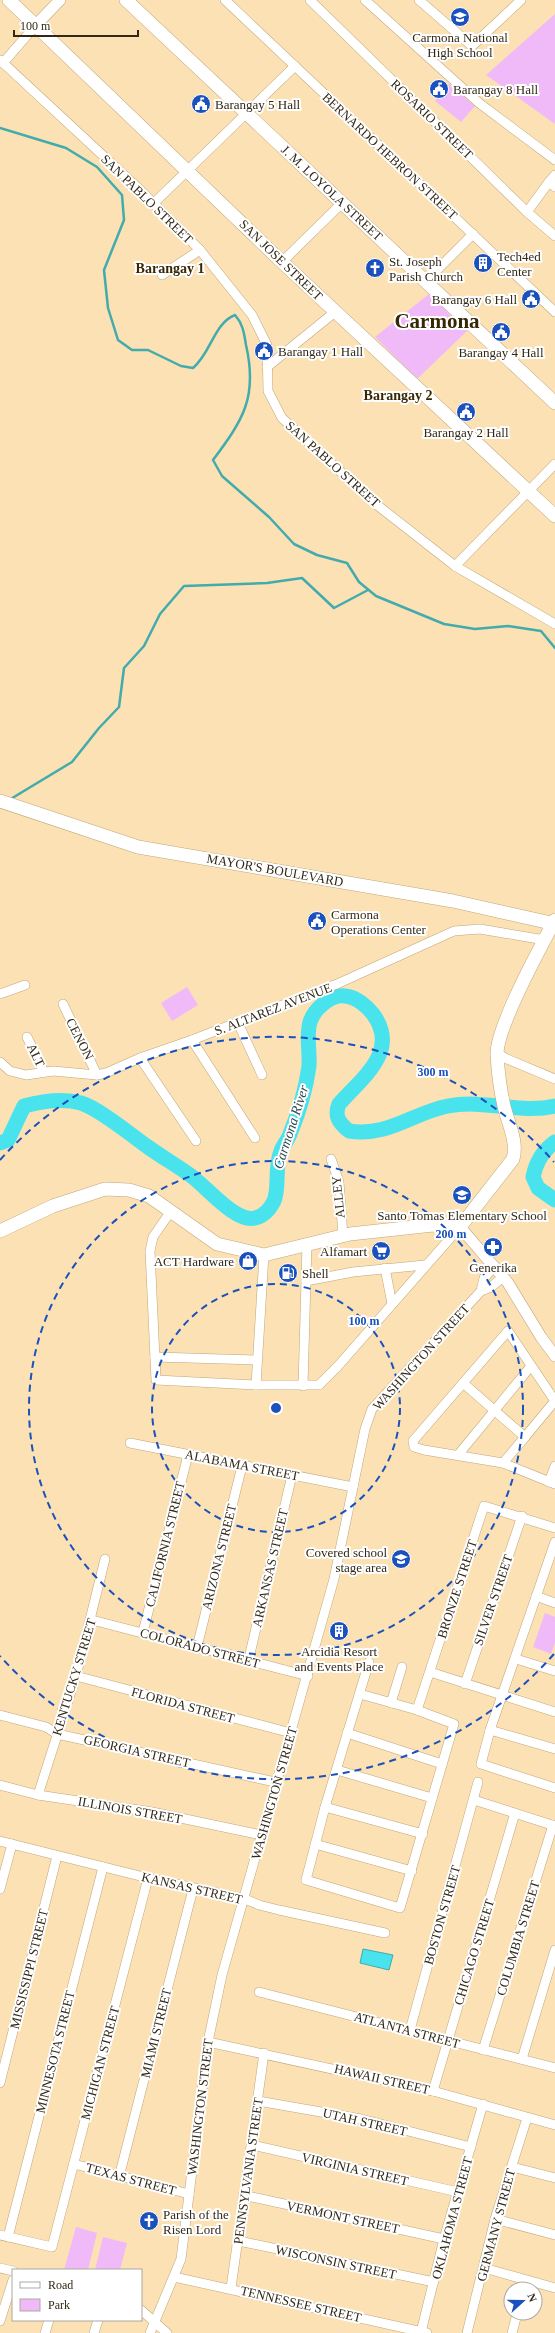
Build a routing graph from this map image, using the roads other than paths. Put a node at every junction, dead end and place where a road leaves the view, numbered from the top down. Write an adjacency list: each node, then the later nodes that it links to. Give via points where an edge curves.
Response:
1 (9, 0): 9 (main road, SAN JOSE STREET)
2 (60, 0): 9 (street)
3 (126, 0): 12 (main road, J. M. LOYOLA STREET)
4 (225, 0): 11 (street, BERNARDO HEBRON STREET)
5 (310, 0): 18 (street, ROSARIO STREET)
6 (365, 0): 13 (street, via 479,103)
7 (419, 0): 8 (street, via 472,46)
8 (521, 0)
9 (36, 25): 10 (street); 14 (main road, SAN JOSE STREET)
10 (2, 62): 16 (street, SAN PABLO STREET)
11 (295, 66): 12 (street); 19 (street, BERNARDO HEBRON STREET)
12 (246, 113): 14 (street); 17 (main road, J. M. LOYOLA STREET)
13 (555, 160)
14 (188, 170): 16 (street); 22 (main road, SAN JOSE STREET)
15 (553, 181): 18 (street)
16 (153, 204): 21 (street, SAN PABLO STREET)
17 (342, 204): 22 (street); 24 (main road, J. M. LOYOLA STREET)
18 (527, 212): 20 (street, ROSARIO STREET)
19 (473, 234): 24 (street); 26 (street, BERNARDO HEBRON STREET)
20 (555, 236)
21 (200, 250): 23 (street); 27 (street, SAN PABLO STREET, via 252,315 267,345)
22 (282, 262): 25 (main road, SAN JOSE STREET)
23 (162, 275)
24 (426, 281): 28 (main road, J. M. LOYOLA STREET)
25 (336, 312): 27 (street); 30 (main road, SAN JOSE STREET)
26 (555, 312)
27 (267, 367): 32 (street, SAN PABLO STREET, via 268,391 282,418 377,505)
28 (555, 403)
29 (555, 464): 30 (street)
30 (527, 490): 31 (main road, SAN JOSE STREET); 32 (street)
31 (555, 516)
32 (455, 566): 33 (street, SAN PABLO STREET)
33 (555, 624)
34 (5, 803): 35 (main road, MAYOR'S BOULEVARD, via 138,847 453,900)
35 (555, 923): 36 (main road)
36 (545, 940): 40 (street, S. ALTAREZ AVENUE, via 480,929 454,931 337,984); 43 (main road, via 513,1005)
37 (25, 985): 38 (street)
38 (2, 990)
39 (63, 1004): 47 (street, CENON)
40 (238, 1022): 42 (street, S. ALTAREZ AVENUE); 48 (street)
41 (27, 1037): 46 (street, ALT)
42 (192, 1040): 44 (street, S. ALTAREZ AVENUE); 50 (street)
43 (497, 1053): 49 (street); 54 (main road, via 504,1106 516,1150 513,1159)
44 (140, 1058): 47 (street, S. ALTAREZ AVENUE, via 106,1074); 51 (street)
45 (0, 1062): 46 (street, S. ALTAREZ AVENUE, via 10,1072 26,1075)
46 (44, 1072): 47 (street, S. ALTAREZ AVENUE)
47 (97, 1075)
48 (262, 1075)
49 (555, 1079)
50 (255, 1138)
51 (196, 1141)
52 (331, 1159): 56 (street, ALLEY, via 339,1182)
53 (171, 1211): 55 (main road, via 149,1196 129,1190 105,1189 53,1206); 58 (main road, via 216,1244); 67 (street, via 153,1236 150,1251)
54 (460, 1227): 56 (main road, via 433,1225 390,1228); 59 (street); 60 (street)
55 (0, 1231)
56 (343, 1236): 57 (main road)
57 (307, 1244): 58 (main road); 63 (street)
58 (264, 1255): 68 (street)
59 (426, 1265): 61 (street); 65 (street)
60 (495, 1266): 62 (street); 64 (street, WASHINGTON STREET, via 484,1278)
61 (385, 1268): 63 (street); 65 (street)
62 (503, 1277): 64 (street, WASHINGTON STREET); 66 (street)
63 (306, 1281): 72 (street)
64 (481, 1291): 84 (street, WASHINGTON STREET, via 372,1409 365,1429)
65 (392, 1304): 72 (street, via 338,1366 318,1384)
66 (555, 1356)
67 (154, 1357): 68 (street); 71 (street, via 156,1380)
68 (258, 1360): 71 (street)
69 (531, 1366): 70 (street, via 508,1331); 73 (street); 74 (street)
70 (463, 1383): 74 (street); 78 (street, via 413,1441 414,1447)
71 (256, 1385): 72 (street)
72 (303, 1386)
73 (555, 1403): 75 (street)
74 (495, 1410): 75 (street); 78 (street)
75 (526, 1437): 79 (street)
76 (130, 1443): 77 (street, ALABAMA STREET)
77 (188, 1455): 80 (street, ALABAMA STREET); 92 (street, CALIFORNIA STREET)
78 (458, 1455): 79 (street)
79 (503, 1463): 83 (street)
80 (242, 1466): 82 (street, ALABAMA STREET); 93 (street, ARIZONA STREET)
81 (555, 1466): 83 (street)
82 (292, 1475): 84 (street, ALABAMA STREET); 95 (street, ARKANSAS STREET)
83 (552, 1483)
84 (353, 1487): 101 (street, WASHINGTON STREET, via 334,1579)
85 (522, 1516): 86 (street); 99 (street, BRONZE STREET, via 484,1506); 102 (street, SILVER STREET)
86 (555, 1528)
87 (555, 1542): 89 (street)
88 (106, 1559): 91 (street, KENTUCKY STREET)
89 (536, 1596): 90 (street); 94 (street)
90 (555, 1603)
91 (92, 1620): 92 (street, COLORADO STREET); 100 (street, KENTUCKY STREET)
92 (142, 1632): 93 (street, COLORADO STREET)
93 (197, 1647): 95 (street, COLORADO STREET)
94 (516, 1659): 98 (street); 104 (street)
95 (248, 1662): 101 (street, COLORADO STREET)
96 (369, 1662): 103 (street)
97 (402, 1668): 105 (street)
98 (555, 1671)
99 (430, 1672): 102 (street); 106 (street, BRONZE STREET)
100 (76, 1676): 111 (street, KENTUCKY STREET); 112 (street, FLORIDA STREET)
101 (308, 1676): 112 (street, WASHINGTON STREET)
102 (465, 1684): 104 (street)
103 (360, 1694): 105 (street); 110 (street)
104 (502, 1695): 107 (street); 109 (street)
105 (392, 1703): 106 (street)
106 (417, 1710): 114 (street, via 454,1724)
107 (555, 1712)
108 (0, 1715): 111 (street, GEORGIA STREET, via 46,1727)
109 (490, 1730): 113 (street); 119 (street, via 481,1764)
110 (347, 1733): 114 (street); 115 (street)
111 (57, 1734): 116 (street, GEORGIA STREET); 120 (street, KENTUCKY STREET)
112 (291, 1734): 116 (street, WASHINGTON STREET)
113 (555, 1749)
114 (442, 1764): 121 (street)
115 (337, 1770): 121 (street); 123 (street)
116 (276, 1782): 127 (street, WASHINGTON STREET)
117 (478, 1782): 122 (street, BOSTON STREET)
118 (0, 1785): 120 (street, ILLINOIS STREET)
119 (555, 1788)
120 (38, 1795): 127 (street, ILLINOIS STREET, via 152,1812)
121 (432, 1798): 126 (street)
122 (474, 1800): 124 (street); 141 (street, BOSTON STREET)
123 (325, 1807): 126 (street); 130 (street)
124 (515, 1813): 125 (street); 142 (street, CHICAGO STREET)
125 (554, 1825): 144 (street, COLUMBIA STREET)
126 (423, 1834): 133 (street)
127 (261, 1835): 137 (street, WASHINGTON STREET)
128 (0, 1841): 129 (street, KANSAS STREET)
129 (12, 1844): 131 (street, KANSAS STREET); 135 (street)
130 (315, 1844): 133 (street); 133 (street, via 306,1880 400,1908)
131 (57, 1856): 132 (street, KANSAS STREET); 148 (street, MISSISSIPPI STREET)
132 (103, 1867): 134 (street, KANSAS STREET); 165 (street, MINNESOTA STREET)
133 (412, 1871)
134 (148, 1878): 136 (street, KANSAS STREET); 156 (street, MICHIGAN STREET)
135 (0, 1889)
136 (193, 1889): 137 (street, KANSAS STREET); 158 (street, MIAMI STREET)
137 (245, 1899): 138 (street, KANSAS STREET, via 259,1906); 143 (street, WASHINGTON STREET, via 222,1975)
138 (385, 1933)
139 (555, 1950): 146 (street)
140 (259, 1992): 141 (street, ATLANTA STREET)
141 (410, 2030): 142 (street, ATLANTA STREET)
142 (448, 2040): 144 (street, ATLANTA STREET); 149 (street, CHICAGO STREET)
143 (208, 2042): 145 (street, HAWAII STREET); 161 (street, WASHINGTON STREET)
144 (484, 2050): 146 (street, ATLANTA STREET)
145 (264, 2052): 149 (street, HAWAII STREET); 150 (street, PENNSYLVANIA STREET)
146 (522, 2060): 147 (street, ATLANTA STREET)
147 (555, 2068)
148 (0, 2083)
149 (433, 2091): 151 (street, HAWAII STREET)
150 (258, 2100): 154 (street, PENNSYLVANIA STREET); 155 (street, UTAH STREET, via 361,2119)
151 (483, 2104): 152 (street, HAWAII STREET); 155 (street, OKLAHOMA STREET)
152 (526, 2118): 153 (street, HAWAII STREET); 157 (street, GERMANY STREET)
153 (555, 2125)
154 (252, 2145): 160 (street, VIRGINIA STREET); 162 (street, PENNSYLVANIA STREET)
155 (471, 2147): 160 (street, OKLAHOMA STREET)
156 (74, 2164): 158 (street, TEXAS STREET); 165 (street, MICHIGAN STREET, via 52,2247)
157 (512, 2167): 159 (street); 163 (street, GERMANY STREET)
158 (119, 2177): 161 (street, TEXAS STREET)
159 (555, 2178)
160 (458, 2192): 166 (street, OKLAHOMA STREET)
161 (189, 2194): 171 (street, WASHINGTON STREET, via 181,2259)
162 (243, 2195): 166 (street, VERMONT STREET); 167 (street, PENNSYLVANIA STREET)
163 (495, 2219): 164 (street); 169 (street, GERMANY STREET)
164 (555, 2235)
165 (4, 2236)
166 (444, 2239): 172 (street, OKLAHOMA STREET)
167 (239, 2241): 172 (street, WISCONSIN STREET); 174 (street, PENNSYLVANIA STREET)
168 (0, 2268): 170 (street)
169 (484, 2268): 175 (street); 187 (street, GERMANY STREET)
170 (12, 2271)
171 (174, 2277): 174 (street, TENNESSEE STREET); 180 (street, WASHINGTON STREET)
172 (434, 2282): 182 (street, OKLAHOMA STREET)
173 (12, 2283): 177 (street)
174 (231, 2288): 182 (street, TENNESSEE STREET)
175 (555, 2288)
176 (142, 2311): 180 (street)
177 (0, 2321)
178 (48, 2321): 183 (street)
179 (98, 2321): 184 (street)
180 (154, 2321): 185 (street, WASHINGTON STREET); 186 (street)
181 (515, 2321): 188 (street)
182 (424, 2332)
183 (45, 2333)
184 (94, 2333)
185 (150, 2333)
186 (167, 2333)
187 (467, 2333)
188 (512, 2333)

